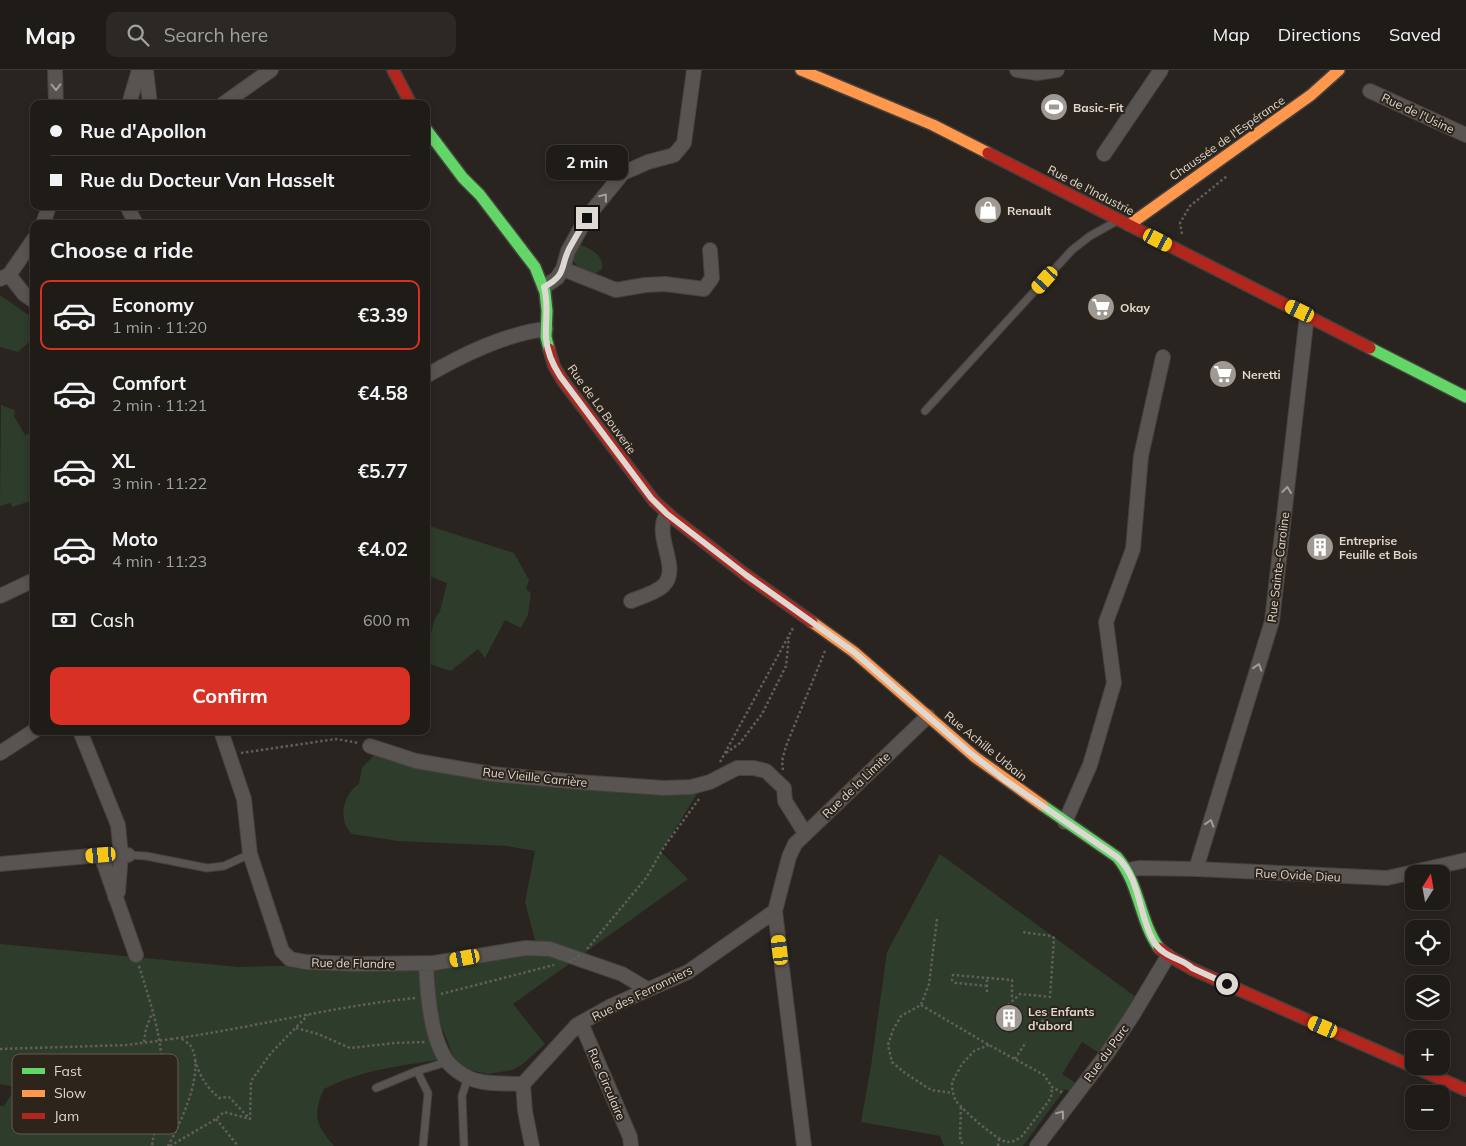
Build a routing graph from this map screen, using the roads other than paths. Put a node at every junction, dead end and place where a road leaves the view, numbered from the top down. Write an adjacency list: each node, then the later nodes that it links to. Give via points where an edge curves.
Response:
1 (55, 70): 14 (street, one-way to 14)
2 (139, 70): 15 (street)
3 (146, 70): 16 (street)
4 (271, 70): 17 (street)
5 (393, 70): 18 (street)
6 (694, 70): 25 (street, one-way to 6, via 568,251 587,218 623,173 674,155 684,142)
7 (1017, 70): 8 (street)
8 (1057, 70)
9 (1161, 70): 21 (street)
10 (1339, 70): 22 (street, Chaussée de l'Espérance, via 1311,95)
11 (804, 71): 12 (street, Rue de l'Industrie)
12 (826, 75): 22 (street, Rue de l'Industrie)
13 (1370, 91): 20 (street, Rue de l'Usine)
14 (56, 100)
15 (130, 100)
16 (150, 100)
17 (229, 100)
18 (409, 100)
19 (430, 134): 27 (street, Rue de La Bouverie, via 532,262)
20 (1466, 135)
21 (1104, 154)
22 (1124, 222): 29 (street, Rue de l'Industrie); 34 (lane, via 1090,236 1072,250)
23 (30, 244): 26 (street)
24 (710, 250): 25 (street, via 712,278 704,289 665,284 616,290)
25 (563, 269): 27 (street, via 554,282)
26 (5, 277): 28 (street)
27 (544, 287): 30 (street, Rue de La Bouverie)
28 (30, 298)
29 (1307, 315): 33 (street, Rue de l'Industrie); 53 (street, Rue Sainte-Caroline, one-way to 29, via 1272,621)
30 (546, 329): 32 (street, via 477,350); 35 (street, Rue de La Bouverie, via 548,349 560,376 645,490)
31 (1164, 357): 46 (street, via 1141,456 1133,549 1106,622 1114,683 1090,765)
32 (430, 374)
33 (1466, 397)
34 (925, 411)
35 (667, 514): 36 (street, Rue de La Bouverie); 39 (street, via 662,530 668,578 661,587)
36 (746, 575): 40 (street, Rue Achille Urbain, via 863,660)
37 (30, 582): 38 (street)
38 (0, 596)
39 (631, 601)
40 (928, 716): 46 (street, Rue Achille Urbain, via 1005,780); 47 (street, Rue de la Limite)
41 (30, 734): 45 (street)
42 (82, 735): 50 (street, via 118,825)
43 (222, 735): 48 (street, Rue de Flandre, via 244,799)
44 (370, 746): 47 (street, Rue Vieille Carrière, via 416,761 492,774 664,788 691,787 710,782 737,768 754,768 766,771 784,788 785,801)
45 (0, 753)
46 (1065, 822): 54 (street, Rue Achille Urbain, via 1117,857)
47 (805, 833): 56 (street, Rue de la Limite, via 789,857)
48 (250, 854): 50 (lane, via 224,866 207,868); 59 (street, Rue de Flandre, via 282,951 290,958 316,963)
49 (101, 855): 50 (street); 52 (street); 55 (street)
50 (124, 855): 55 (street)
51 (1466, 860): 53 (street, Rue Ovide Dieu, via 1387,878)
52 (0, 864)
53 (1196, 869): 54 (street, Rue Ovide Dieu)
54 (1128, 870): 58 (street, via 1151,935)
55 (115, 897): 57 (street)
56 (775, 911): 60 (street, Rue des Ferronniers, via 688,972); 72 (street)
57 (136, 955)
58 (1168, 956): 67 (street); 73 (street, Rue du Parc, one-way to 58, via 1106,1055)
59 (426, 963): 60 (street, Rue de Flandre, via 526,948 550,949 622,974); 62 (street, via 437,1040)
60 (647, 989): 61 (street, Rue des Ferronniers)
61 (581, 1023): 65 (street, Rue des Ferronniers); 71 (street, Rue Circulaire)
62 (447, 1062): 63 (lane); 64 (street)
63 (417, 1071): 66 (lane); 68 (lane, via 428,1093)
64 (468, 1077): 65 (street, via 485,1082); 69 (lane, via 462,1096)
65 (523, 1084): 70 (street)
66 (376, 1088)
67 (1466, 1090)
68 (423, 1146)
69 (464, 1146)
70 (532, 1146)
71 (631, 1146)
72 (804, 1146)
73 (1037, 1146)

